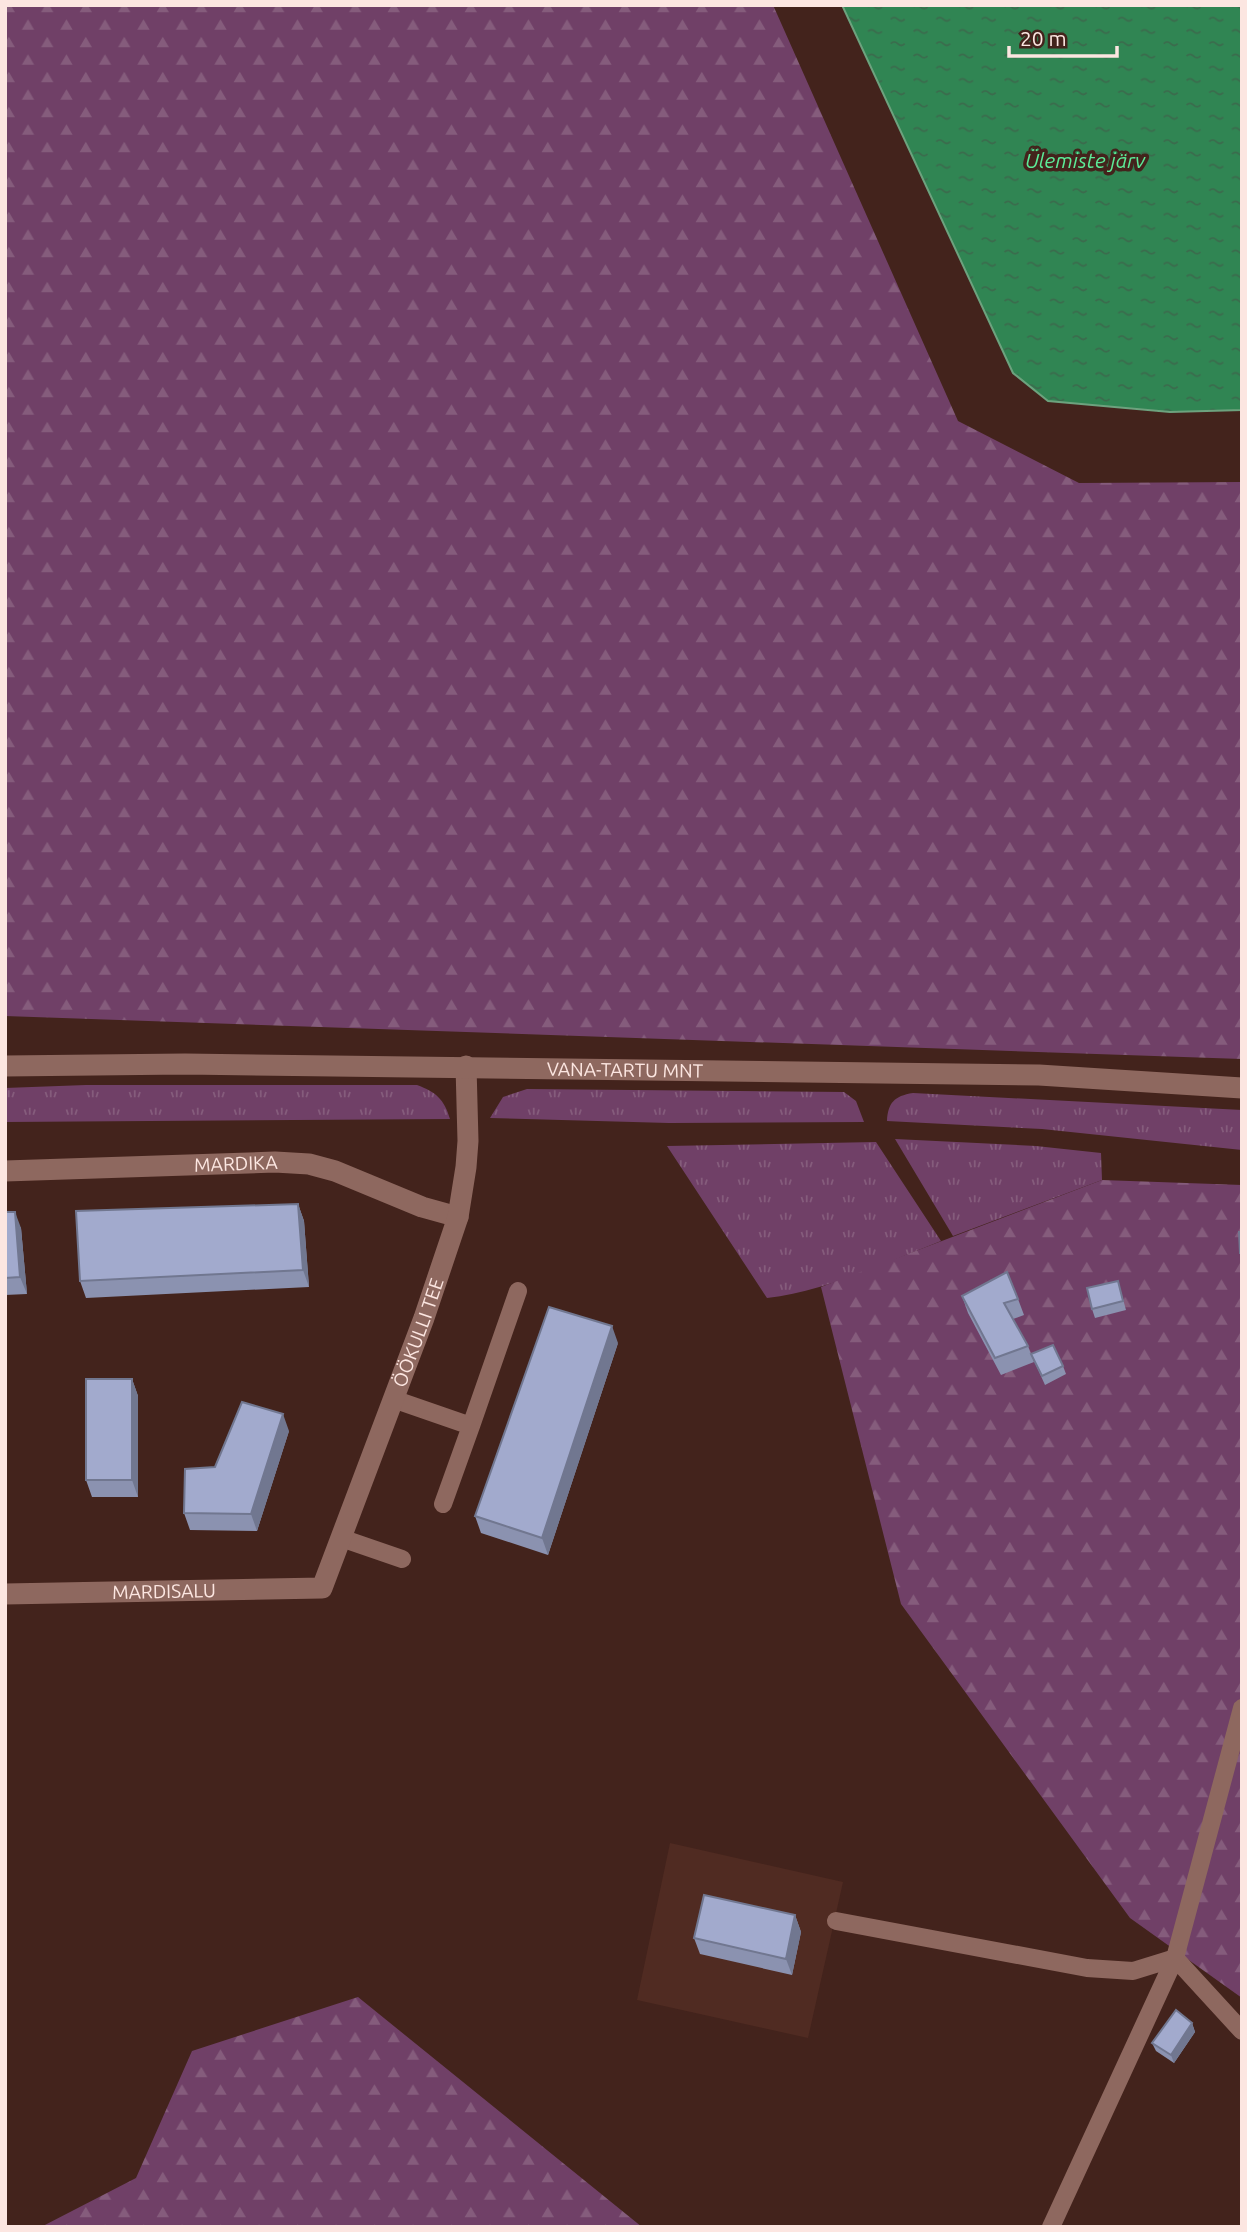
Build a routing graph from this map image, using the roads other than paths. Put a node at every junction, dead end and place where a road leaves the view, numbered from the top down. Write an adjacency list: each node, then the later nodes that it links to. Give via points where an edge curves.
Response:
1 (5, 1066): 2 (street, VANA-TARTU MNT)
2 (466, 1066): 3 (street, VANA-TARTU MNT, via 1039,1075); 5 (street, ÖÖKULLI TEE, via 467,1154)
3 (1242, 1088)
4 (5, 1171): 5 (street, MARDIKA, via 309,1164)
5 (458, 1217): 7 (street, ÖÖKULLI TEE)
6 (517, 1291): 8 (lane)
7 (393, 1399): 8 (lane); 10 (street, ÖÖKULLI TEE)
8 (471, 1426): 9 (lane)
9 (443, 1504)
10 (341, 1538): 11 (lane); 12 (street, ÖÖKULLI TEE)
11 (402, 1559)
12 (322, 1588): 13 (street, MARDISALU)
13 (5, 1594)
14 (1242, 1708): 16 (lane)
15 (836, 1921): 16 (lane, via 1087,1968 1133,1971)
16 (1175, 1958): 17 (lane); 18 (lane)
17 (1242, 2031)
18 (1051, 2227)

